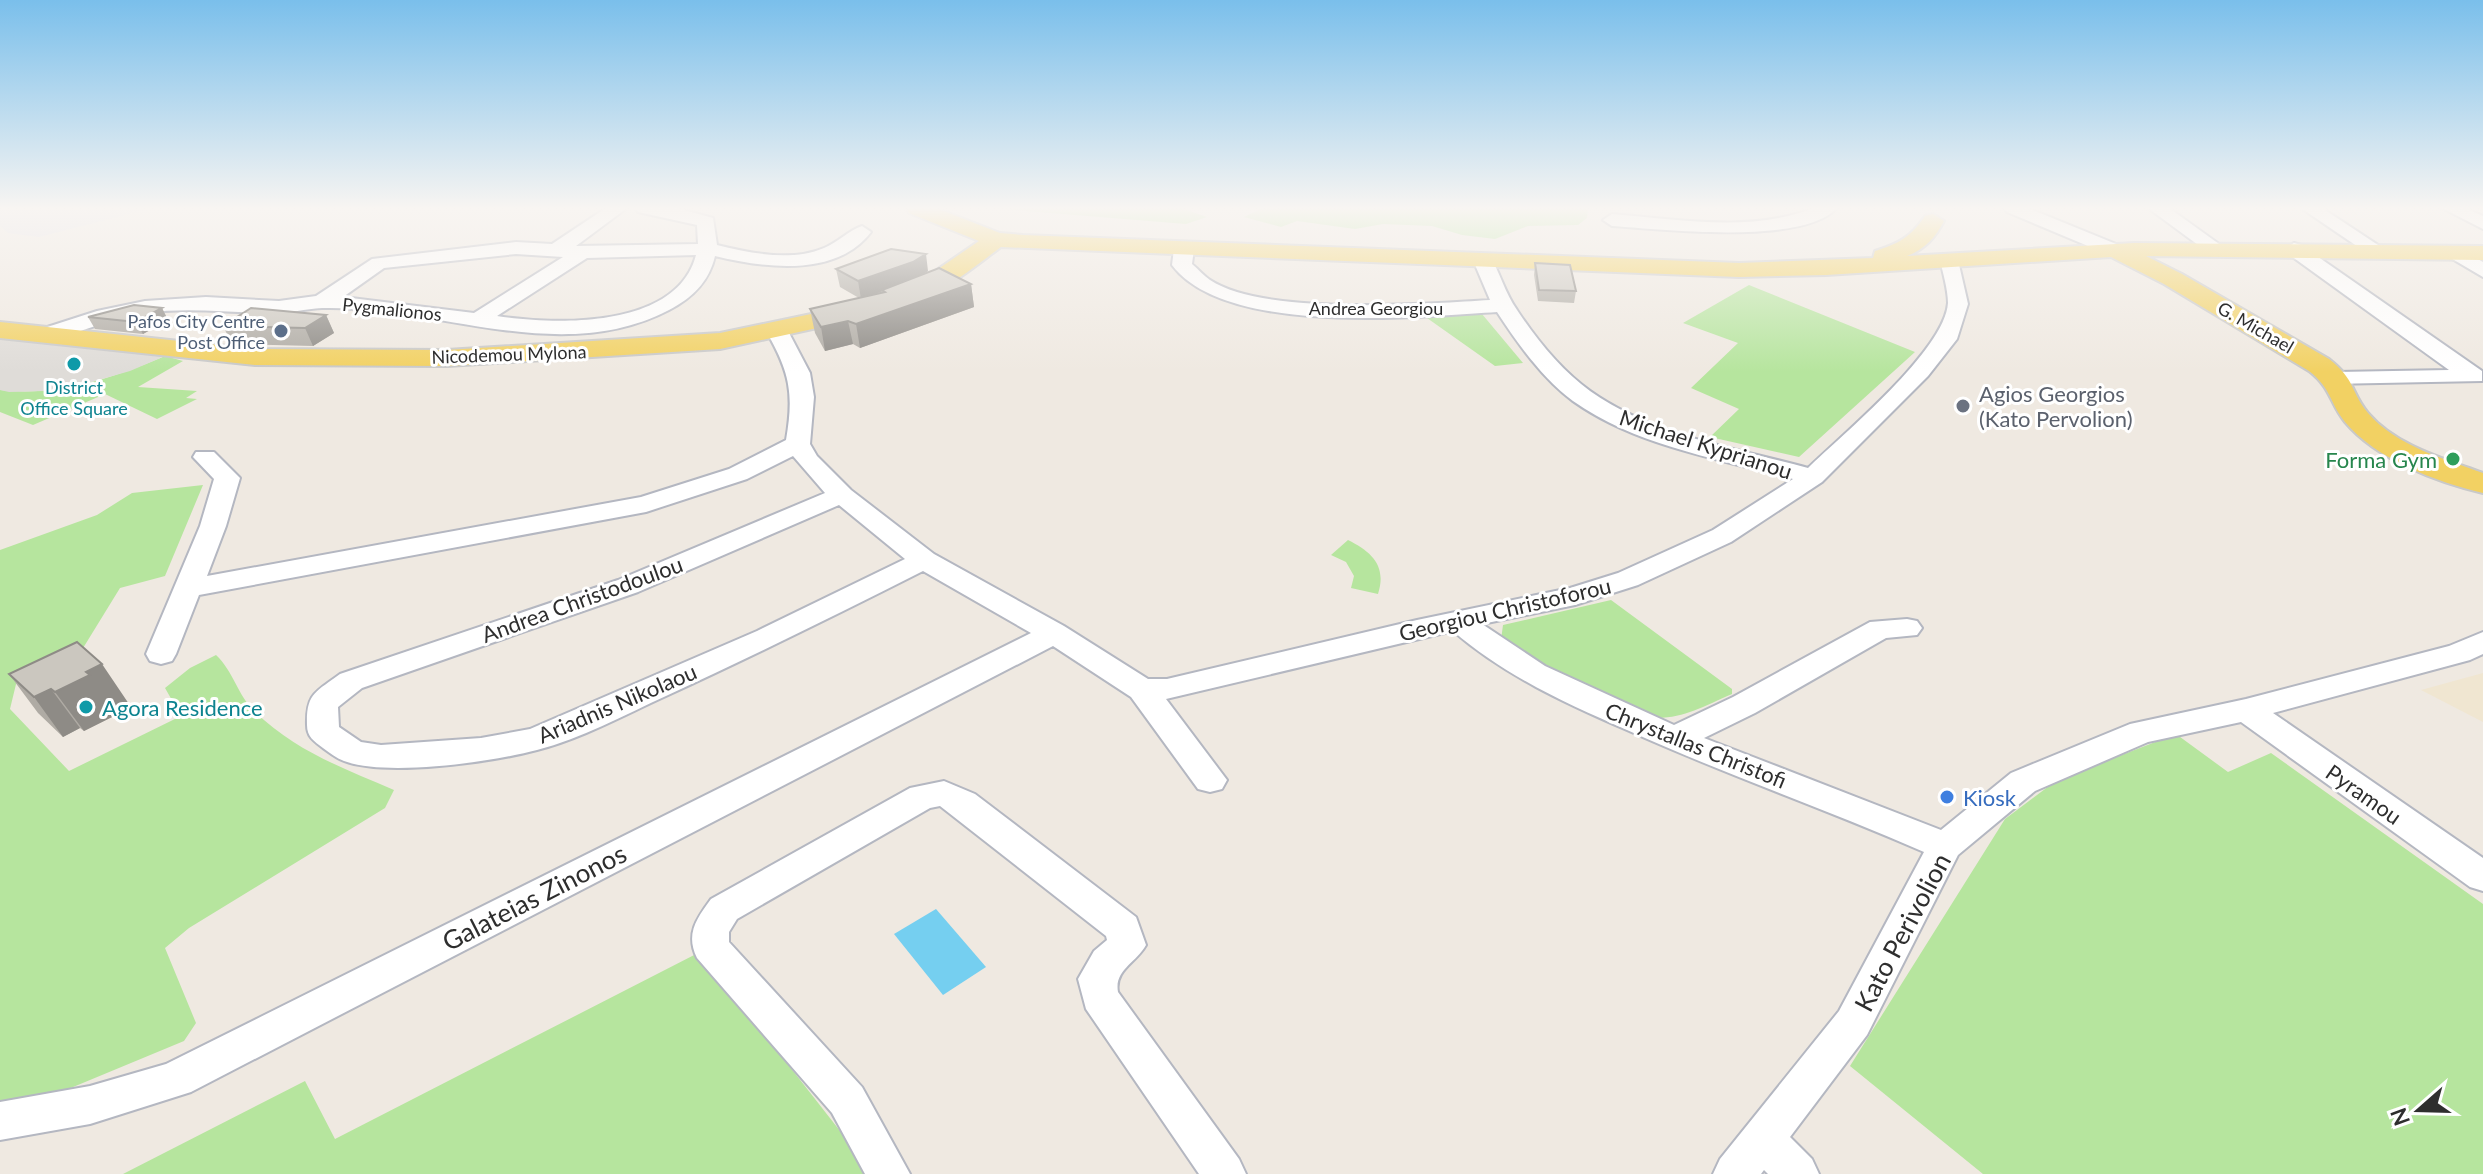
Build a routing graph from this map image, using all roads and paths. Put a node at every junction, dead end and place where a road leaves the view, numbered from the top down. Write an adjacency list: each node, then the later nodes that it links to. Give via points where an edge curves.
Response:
1 (381, 263): 14 (street)
2 (566, 263): 16 (street)
3 (706, 263): 16 (street, Pygmalionos, via 683,293 640,319 571,328)
4 (962, 263): 18 (main road, Nicodemou Mylona, via 926,287 858,312)
5 (1182, 263): 15 (street, Andrea Georgiou, via 1197,284 1224,296 1306,309 1378,312)
6 (1484, 263): 15 (street, Michael Kyprianou)
7 (1554, 263): 13 (main road)
8 (1859, 263): 13 (main road)
9 (1915, 263): 13 (main road)
10 (1951, 263): 24 (street, Georgiou Christoforou, via 1958,304 1946,339)
11 (2146, 263): 21 (main road, G. Michael)
12 (2314, 263): 20 (street)
13 (1836, 269)
14 (321, 302): 16 (street, Pygmalionos); 19 (street, Pygmalionos, via 278,307 205,303 130,311 94,316)
15 (1503, 306): 24 (street, Michael Kyprianou, via 1563,379 1609,413)
16 (477, 320)
17 (0, 330): 19 (main road, Nicodemou Mylona)
18 (777, 331): 19 (main road, Nicodemou Mylona, via 627,349 417,358 255,357); 22 (street, via 800,372 805,407)
19 (46, 335)
20 (2477, 376): 21 (street)
21 (2337, 379): 25 (main road, via 2355,416 2378,438)
22 (798, 444): 26 (street); 28 (street, via 738,474 646,504)
23 (205, 457): 28 (street, via 227,478)
24 (1813, 477): 29 (street, Georgiou Christoforou, via 1722,536 1662,566 1575,596)
25 (2483, 484)
26 (842, 495): 27 (street); 35 (street, Andrea Christodoulou, via 628,586 351,681)
27 (924, 560): 31 (street); 35 (street, Ariadnis Nikolaou, via 767,638 534,740 381,757 352,752 323,732)
28 (188, 588): 33 (street)
29 (1460, 621): 34 (street, Georgiou Christoforou, via 1167,689); 37 (street, Chrystallas Christofi, via 1490,648 1535,676)
30 (1907, 628): 37 (street, via 1880,629)
31 (1054, 633): 34 (street); 41 (street, Galateias Zinonos, via 177,1079 64,1113)
32 (2483, 642): 36 (street, Kato Perivolion)
33 (161, 654)
34 (1142, 690): 38 (street)
35 (322, 703)
36 (2246, 710): 39 (street, Kato Perivolion, via 2141,732 2023,782); 40 (street, Pyramou)
37 (1673, 739): 39 (street, Chrystallas Christofi)
38 (1210, 780)
39 (1945, 846): 42 (street, Kato Perivolion, via 1853,1023)
40 (2483, 877)
41 (0, 1121)
42 (1764, 1140): 45 (street, Kato Perivolion); 46 (street)
43 (888, 1174): 44 (street, via 847,1100 710,947 710,929 724,909 922,797 944,793 1123,928 1127,945 1097,979 1100,997)
44 (1224, 1174)
45 (1735, 1174)
46 (1797, 1174)

